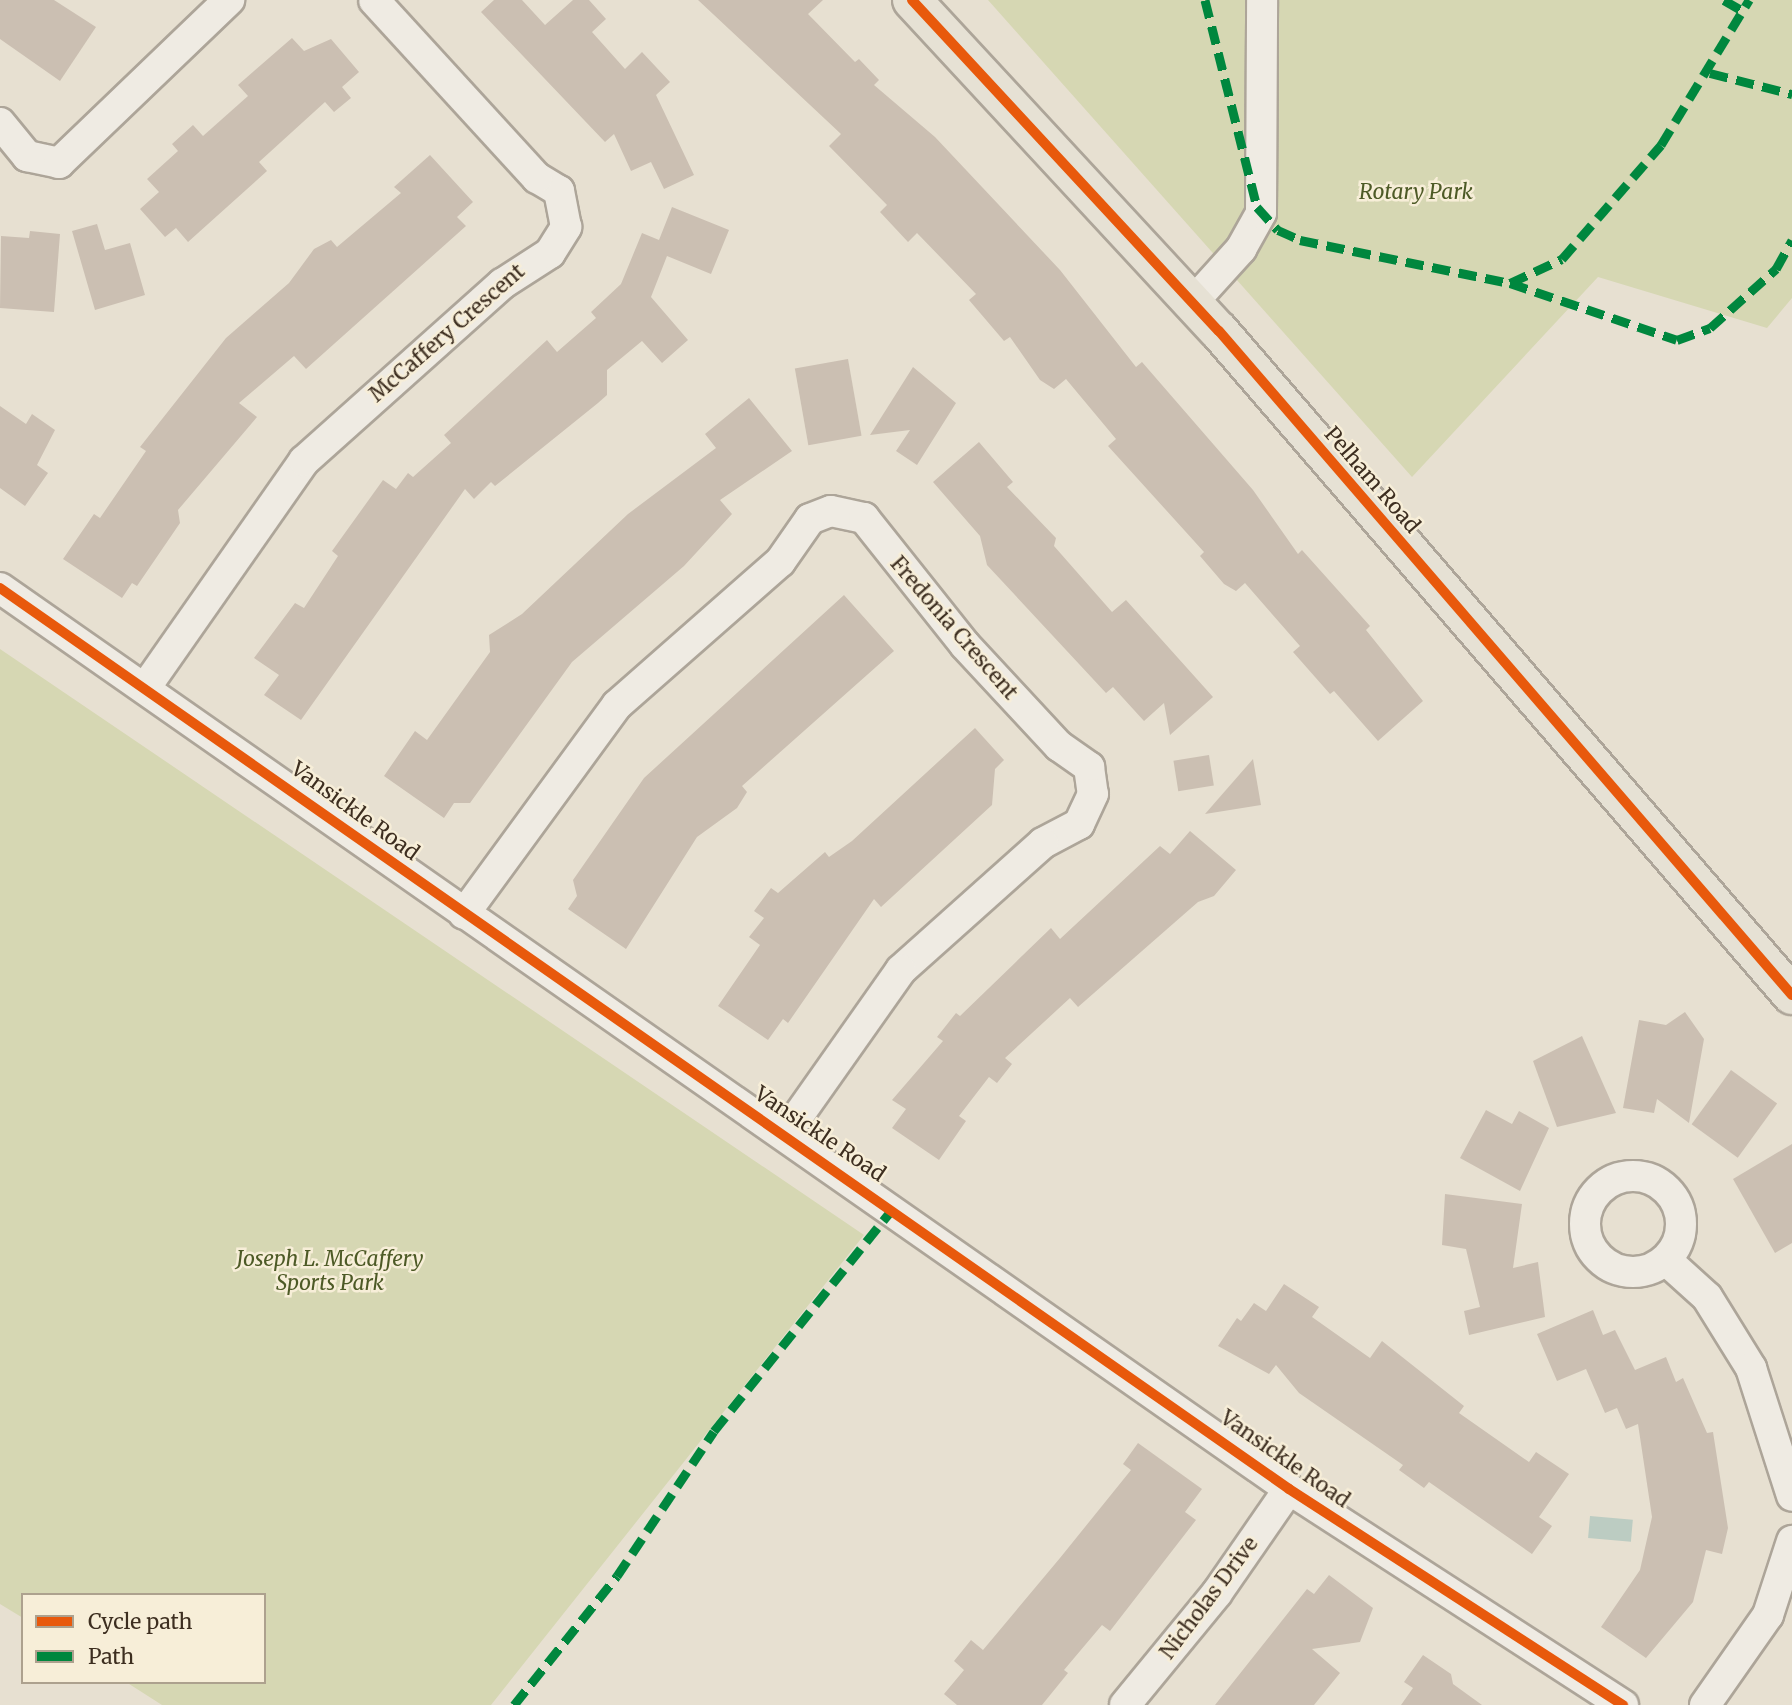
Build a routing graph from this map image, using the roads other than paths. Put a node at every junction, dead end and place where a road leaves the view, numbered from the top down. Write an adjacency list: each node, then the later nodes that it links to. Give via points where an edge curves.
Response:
1 (229, 0): 5 (street, via 59,163 27,156)
2 (374, 0): 8 (street, McCaffery Crescent, via 537,178 559,191 566,227 550,253 502,284 304,461)
3 (912, 0): 6 (main road, Pelham Road)
4 (1262, 0): 6 (street, via 1261,213 1241,249)
5 (0, 123)
6 (1193, 302): 10 (main road, Pelham Road)
7 (0, 588): 8 (street, Vansickle Road)
8 (145, 688): 9 (street, Vansickle Road)
9 (464, 914): 11 (street, Vansickle Road); 11 (street, Fredonia Crescent, via 617,705 780,562 810,519 831,511 864,517 965,645 1059,746 1088,767 1093,794 1079,824 1043,843 901,970)
10 (1792, 995)
11 (786, 1133): 13 (street, Vansickle Road)
12 (1666, 1259): 14 (street, via 1707,1297 1751,1368 1773,1418)
13 (1289, 1489): 16 (street, Nicholas Drive, via 1217,1593); 17 (street, Vansickle Road)
14 (1792, 1496)
15 (1792, 1541): 18 (street, via 1768,1615)
16 (1125, 1705)
17 (1623, 1705)
18 (1705, 1705)

